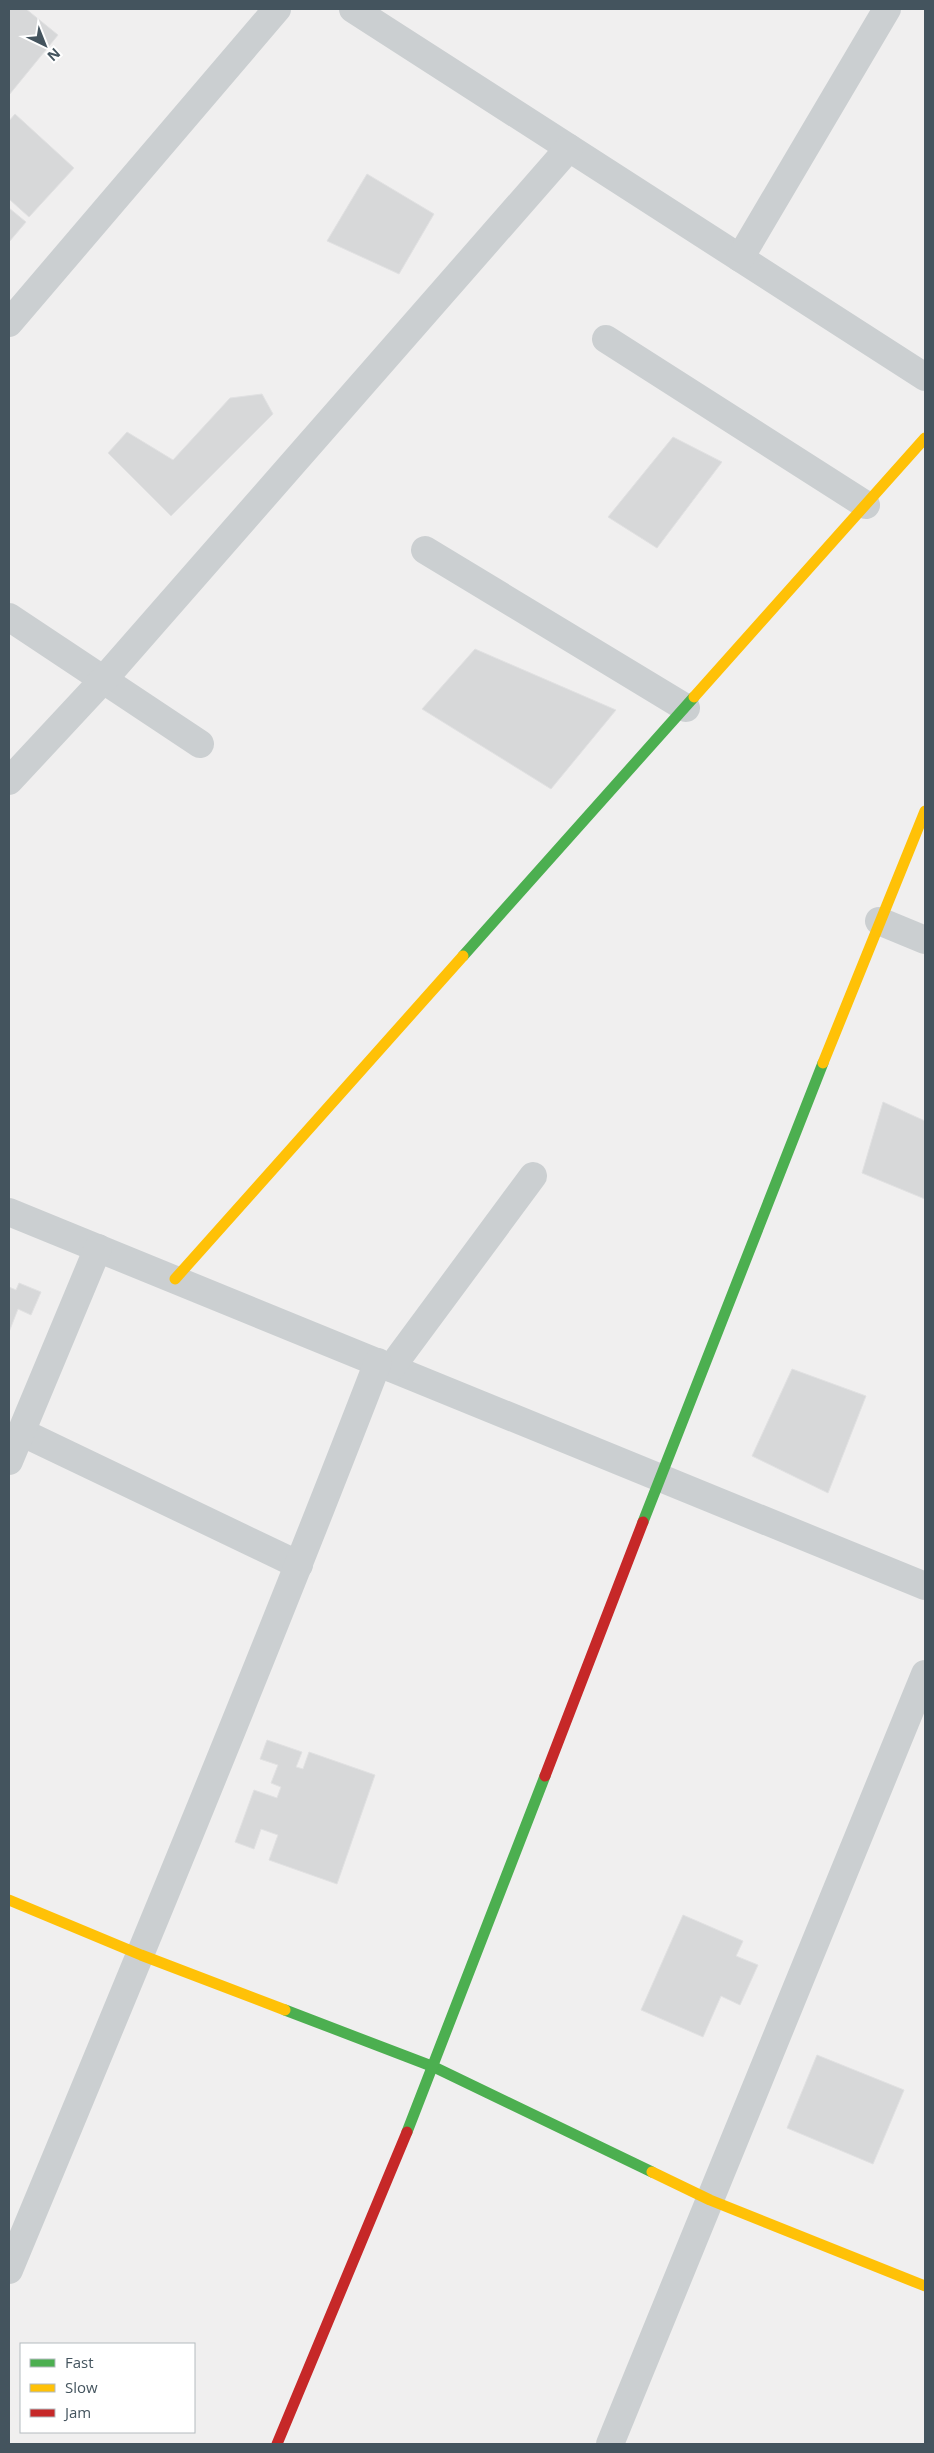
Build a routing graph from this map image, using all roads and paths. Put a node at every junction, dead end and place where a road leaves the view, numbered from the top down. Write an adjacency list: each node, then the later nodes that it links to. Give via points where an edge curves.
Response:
1 (277, 9): 6 (street)
2 (353, 9): 4 (street)
3 (887, 9): 5 (street)
4 (569, 148): 5 (street); 13 (street)
5 (740, 258): 8 (street)
6 (9, 322)
7 (606, 339): 10 (street)
8 (925, 377)
9 (925, 438): 10 (street)
10 (866, 505): 14 (street)
11 (425, 550): 14 (street)
12 (9, 617): 13 (street)
13 (104, 679): 15 (street); 16 (street)
14 (686, 708): 23 (street)
15 (200, 744)
16 (9, 781)
17 (925, 811): 18 (street)
18 (879, 921): 19 (street); 27 (street)
19 (925, 940)
20 (533, 1176): 24 (street)
21 (9, 1212): 22 (street)
22 (98, 1248): 23 (street); 25 (street)
23 (175, 1280): 24 (street)
24 (384, 1365): 27 (street); 28 (street)
25 (21, 1432): 26 (street); 28 (street)
26 (9, 1461)
27 (660, 1477): 29 (street); 33 (street)
28 (299, 1565): 32 (street)
29 (925, 1586)
30 (925, 1674): 34 (street)
31 (9, 1900): 32 (street)
32 (141, 1955): 33 (street); 35 (street)
33 (434, 2066): 34 (street); 37 (street)
34 (710, 2200): 36 (street); 38 (street)
35 (9, 2270)
36 (925, 2286)
37 (276, 2444)
38 (610, 2444)

